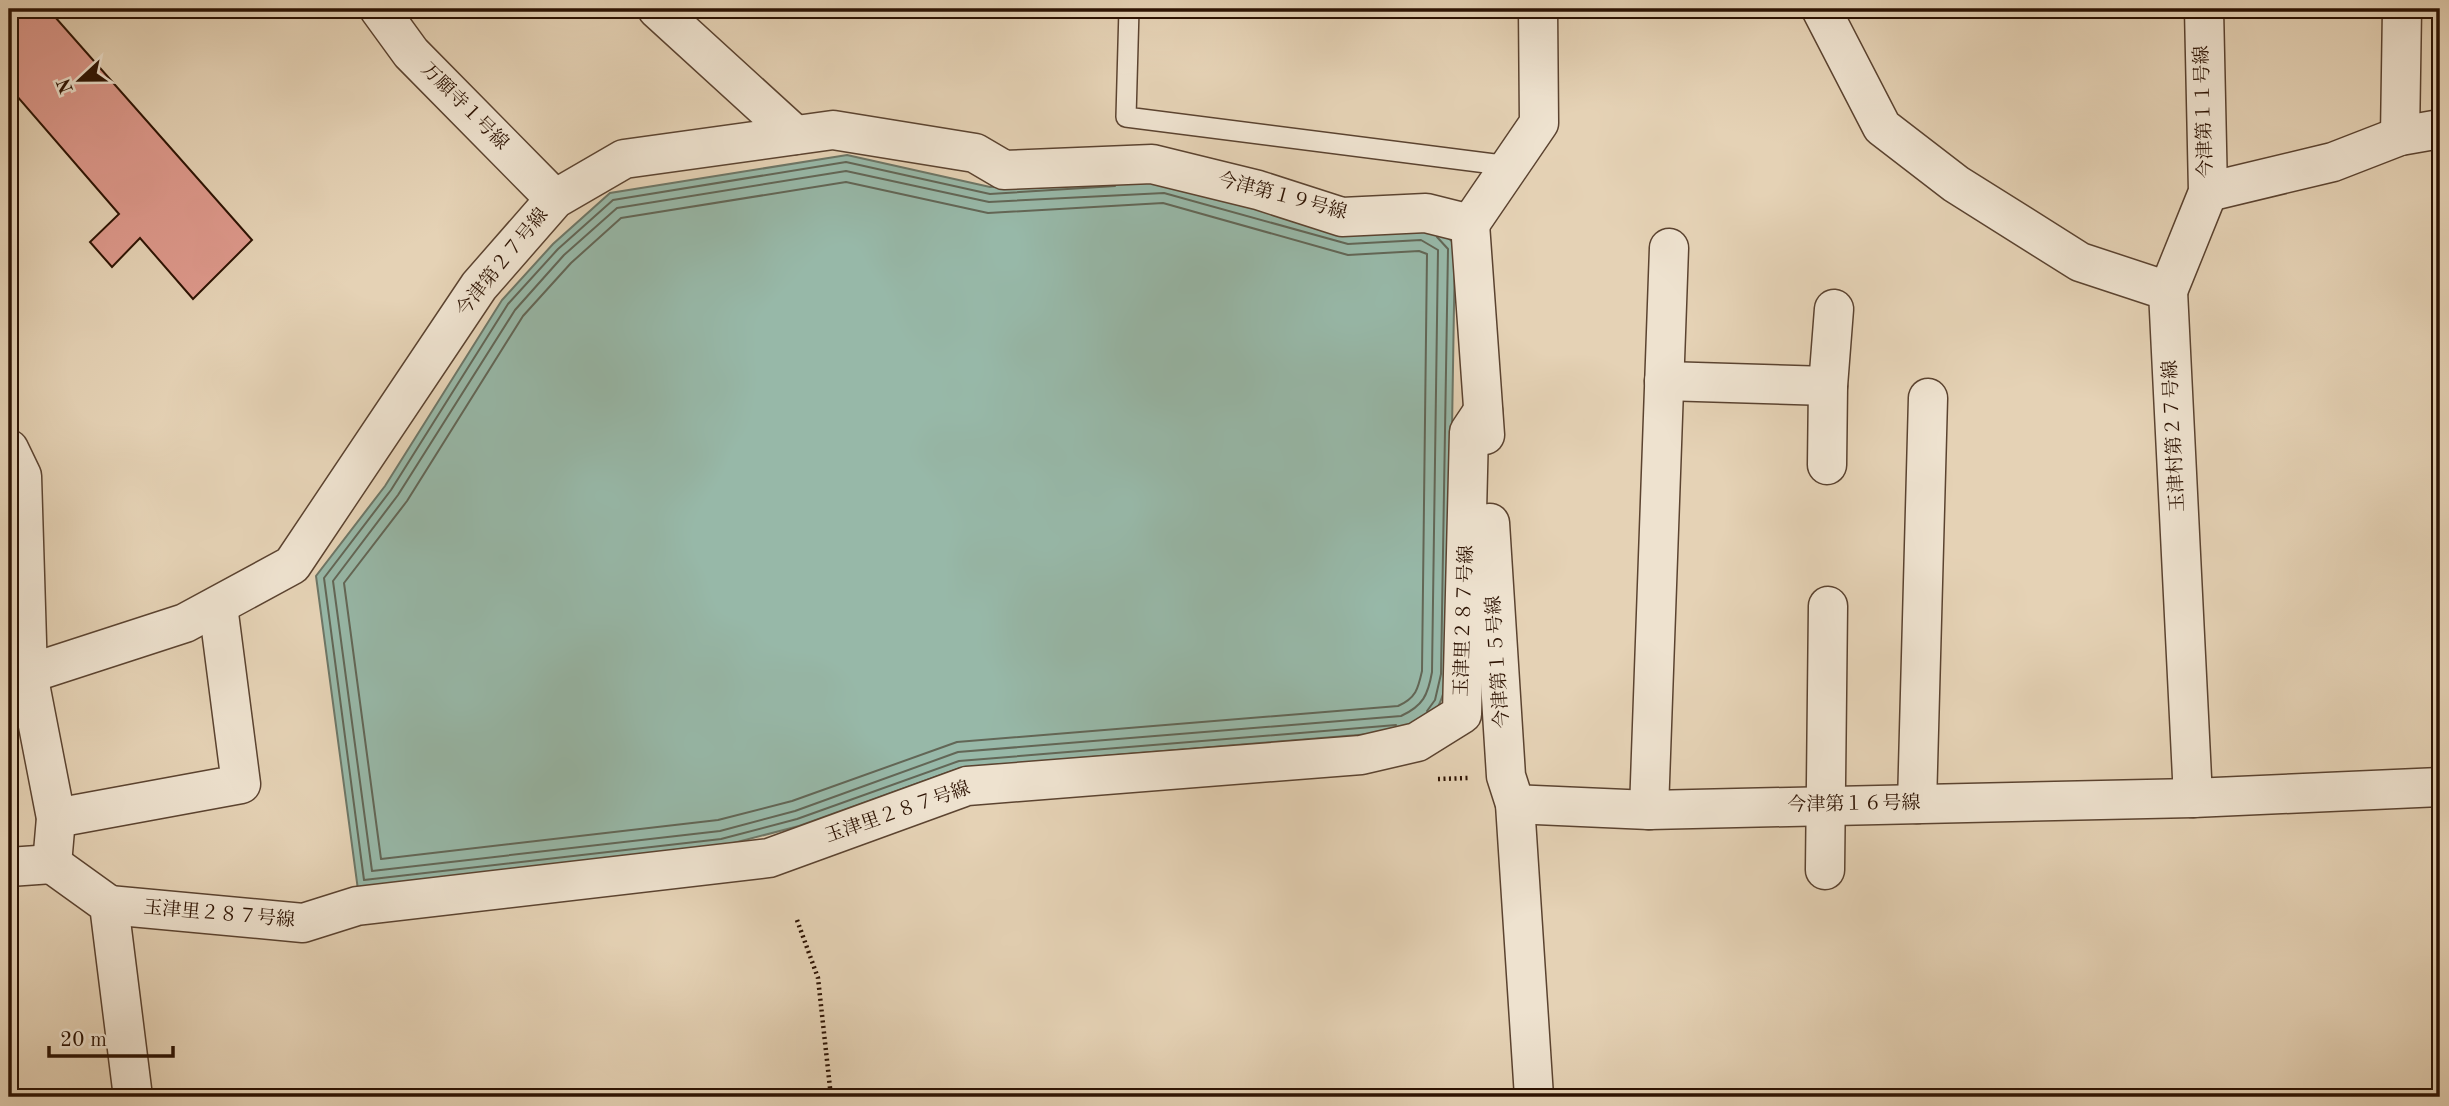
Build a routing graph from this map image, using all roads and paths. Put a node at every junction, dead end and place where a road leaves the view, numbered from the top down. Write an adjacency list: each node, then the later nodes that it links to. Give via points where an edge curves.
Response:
1 (379, 9): 14 (street, 万願寺１号線, via 411,53)
2 (657, 9): 9 (street)
3 (1129, 9): 12 (lane, via 1126,117)
4 (1538, 9): 12 (street, via 1539,123)
5 (1821, 9): 17 (street, via 1882,127 1956,184 2080,262)
6 (2204, 9): 13 (street, 今津第１１号線)
7 (2402, 9): 10 (street)
8 (2440, 129): 10 (street)
9 (795, 135): 11 (street, 今津第２７号線, via 833,130 980,138 1004,170); 14 (street, 今津第２７号線, via 624,159)
10 (2400, 136): 13 (street, via 2333,162)
11 (1152, 164): 15 (street, 今津第１９号線, via 1342,217 1426,214)
12 (1510, 166): 15 (street)
13 (2208, 192): 17 (street, 今津第１１号線)
14 (555, 199): 25 (street, 今津第２７号線, via 479,286 292,565)
15 (1470, 224): 22 (street, 今津第１５号線)
16 (1669, 248): 19 (street)
17 (2168, 291): 29 (street, 玉津村第２７号線)
18 (1834, 309): 20 (street)
19 (1664, 381): 20 (street); 33 (street)
20 (1828, 386): 24 (street)
21 (1928, 398): 31 (street)
22 (1483, 411): 30 (street, 今津第１５号線, via 1506,776); 38 (street, 玉津里２８７号線, via 1469,432 1462,714 1418,741 1361,755 967,786 769,858 357,906 303,923)
23 (9, 449): 27 (street, via 22,476)
24 (1827, 465)
25 (218, 606): 27 (street, 今津第２７号線, via 186,623); 34 (street, via 241,784)
26 (1828, 606): 32 (street)
27 (28, 674): 34 (street)
28 (2440, 787): 29 (street)
29 (2193, 798): 31 (street, 今津第１６号線)
30 (1515, 804): 33 (street, 今津第１６号線); 42 (street, 今津第１５号線)
31 (1917, 804): 32 (street, 今津第１６号線)
32 (1824, 806): 33 (street, 今津第１６号線); 37 (street)
33 (1649, 810)
34 (56, 817): 35 (street)
35 (52, 864): 36 (street); 38 (street)
36 (9, 867)
37 (1825, 870)
38 (109, 905): 40 (street)
39 (797, 920): 41 (path, via 818,978)
40 (134, 1097)
41 (831, 1097)
42 (1534, 1097)

